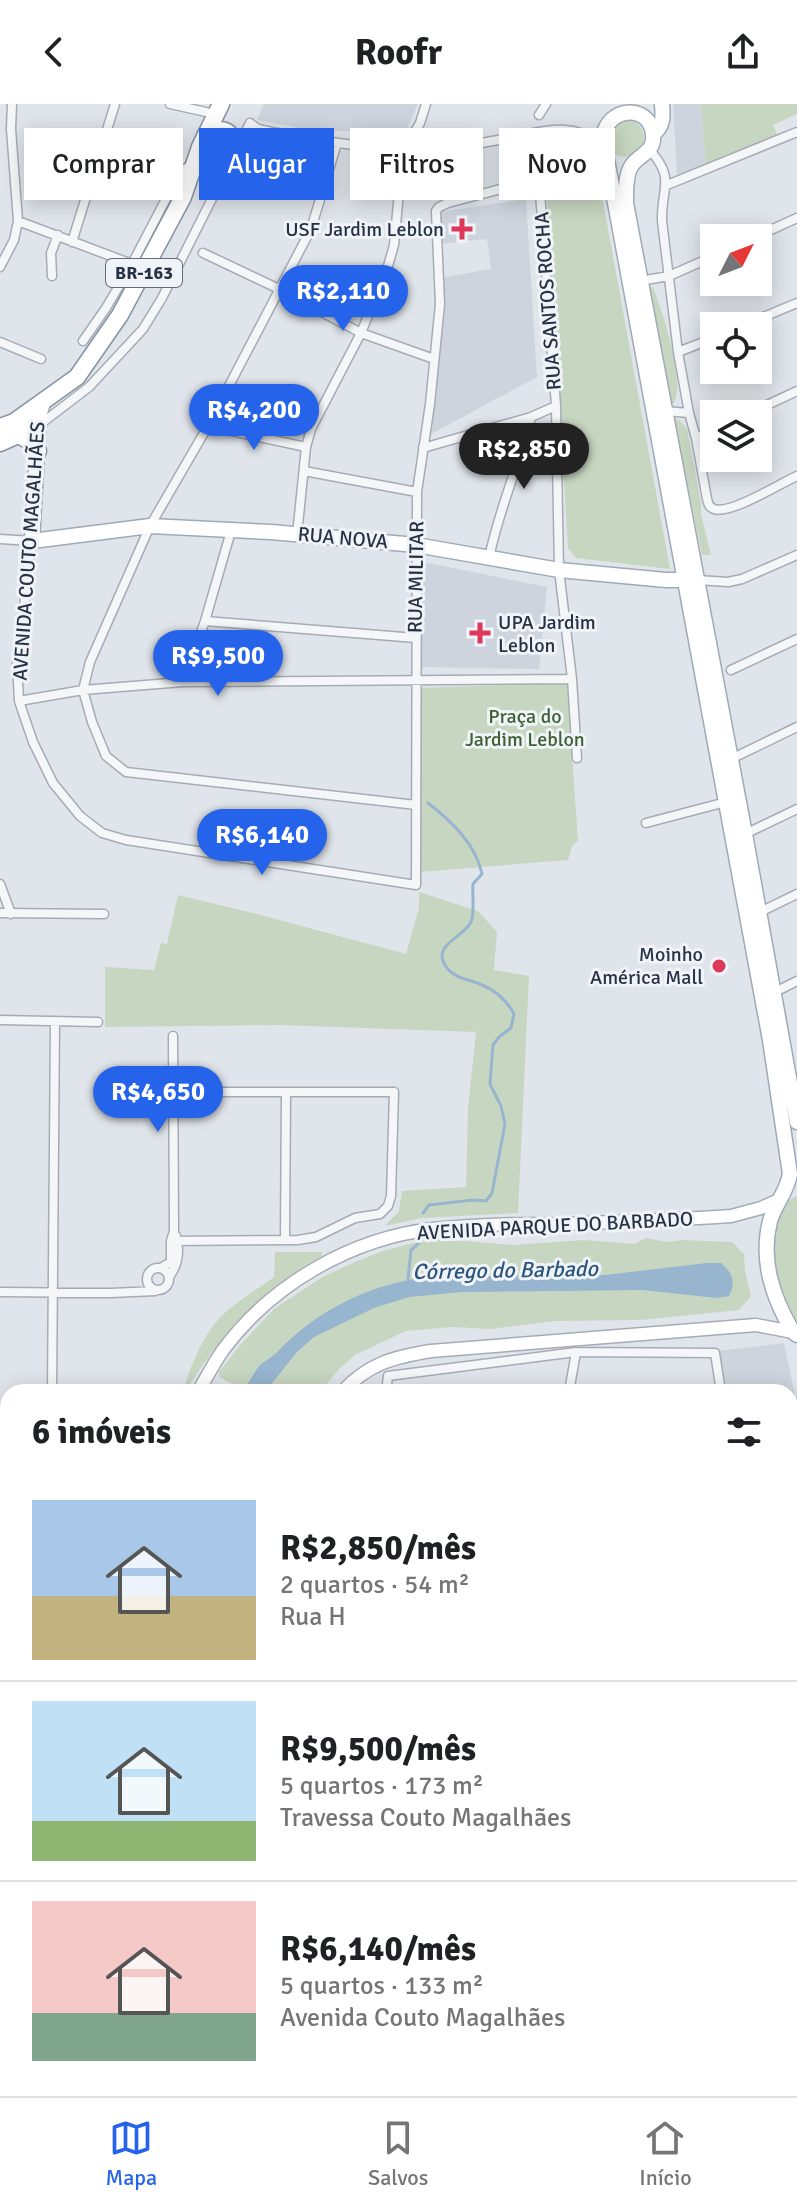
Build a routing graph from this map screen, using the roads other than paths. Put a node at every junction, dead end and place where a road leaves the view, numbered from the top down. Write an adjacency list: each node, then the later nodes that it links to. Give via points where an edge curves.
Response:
1 (12, 104): 28 (street)
2 (115, 104): 31 (street)
3 (170, 104): 7 (street)
4 (426, 104): 10 (street)
5 (546, 104): 8 (street)
6 (662, 104): 13 (main road, via 663,121)
7 (218, 109): 9 (highway, BR-163)
8 (539, 115)
9 (209, 128)
10 (417, 128)
11 (605, 128): 13 (main road, via 629,112 644,118)
12 (797, 132): 21 (street)
13 (653, 134): 18 (main road)
14 (334, 142): 15 (street)
15 (337, 143): 16 (street); 39 (street, via 311,229)
16 (350, 145)
17 (199, 153): 20 (highway, BR-163)
18 (645, 155): 19 (main road, via 624,162); 21 (street, via 663,168); 38 (main road, via 628,173 626,196)
19 (615, 156)
20 (196, 161): 34 (street, via 180,172); 50 (highway, BR-163, via 183,197 120,315 77,377)
21 (667, 185): 37 (street, via 662,207)
22 (499, 190): 48 (street, RUA MILITAR, via 438,209 440,304)
23 (210, 200): 56 (street, BR-163, via 143,329 89,387)
24 (398, 200): 42 (street, via 394,245)
25 (541, 200): 52 (street, RUA SANTOS ROCHA)
26 (614, 200): 78 (main road)
27 (797, 218): 29 (street)
28 (18, 221): 30 (street); 35 (street)
29 (772, 229)
30 (58, 235): 31 (street); 36 (street, via 51,253)
31 (72, 242): 34 (street)
32 (203, 253): 39 (street)
33 (700, 262): 37 (street)
34 (132, 264): 43 (street)
35 (0, 267)
36 (52, 276)
37 (669, 276): 38 (street); 46 (street)
38 (640, 281): 53 (main road)
39 (279, 289): 42 (street); 57 (street)
40 (797, 303): 41 (street)
41 (772, 313)
42 (361, 333): 48 (street); 63 (street)
43 (83, 341)
44 (0, 342): 47 (street)
45 (700, 343): 46 (street)
46 (678, 352): 54 (street)
47 (41, 359)
48 (434, 359): 64 (street, RUA MILITAR)
49 (797, 391): 51 (street)
50 (43, 403): 56 (main road, AVENIDA COUTO MAGALHÃES); 58 (highway, BR-163)
51 (772, 403)
52 (556, 406): 55 (street); 77 (street, RUA SANTOS ROCHA)
53 (665, 411): 54 (street); 78 (main road)
54 (689, 413): 61 (street)
55 (531, 417): 64 (street); 76 (street)
56 (38, 426): 59 (highway, BR-163); 65 (main road, AVENIDA COUTO MAGALHÃES)
57 (208, 426): 63 (street); 69 (street)
58 (0, 427)
59 (19, 435): 62 (highway, BR-163); 65 (highway)
60 (700, 436): 61 (street)
61 (696, 438): 67 (street, via 708,504 719,510)
62 (0, 443)
63 (306, 447): 66 (street)
64 (423, 448): 68 (street, RUA MILITAR)
65 (38, 451): 73 (main road, AVENIDA COUTO MAGALHÃES)
66 (304, 471): 68 (street); 71 (street)
67 (797, 476)
68 (417, 492): 74 (street, RUA MILITAR)
69 (150, 526): 70 (main road, RUA NOVA); 73 (main road, RUA NOVA); 86 (street, via 90,662)
70 (231, 531): 71 (main road, RUA NOVA); 79 (street)
71 (297, 535): 74 (main road, RUA NOVA)
72 (0, 539): 73 (street, RUA NOVA)
73 (32, 541): 87 (street, AVENIDA COUTO MAGALHÃES, via 17,664)
74 (416, 545): 76 (main road, RUA NOVA); 80 (street, RUA MILITAR)
75 (797, 555): 78 (street, via 742,579)
76 (489, 558): 77 (main road, RUA NOVA)
77 (559, 570): 78 (main road, RUA NOVA); 83 (street, RUA SANTOS ROCHA)
78 (691, 580): 90 (main road); 91 (main road)
79 (205, 621): 80 (street); 84 (street)
80 (416, 638): 85 (street, RUA MILITAR)
81 (797, 639): 82 (street)
82 (731, 670)
83 (572, 679): 85 (street); 89 (street, RUA SANTOS ROCHA)
84 (183, 682): 85 (street); 86 (street)
85 (415, 682): 92 (street, RUA MILITAR)
86 (83, 690): 87 (street); 92 (street, via 106,756 126,772)
87 (19, 701): 97 (street, AVENIDA COUTO MAGALHÃES, via 53,783 102,833)
88 (797, 727): 90 (street)
89 (577, 758)
90 (731, 759): 95 (main road)
91 (726, 802): 94 (street); 113 (main road, via 790,1162)
92 (416, 805): 97 (street, RUA MILITAR)
93 (797, 809): 95 (street)
94 (646, 823)
95 (745, 834): 100 (main road)
96 (0, 884): 101 (street)
97 (416, 885)
98 (797, 894): 100 (street)
99 (0, 913): 101 (street)
100 (758, 913): 104 (main road)
101 (11, 914): 102 (street)
102 (104, 914)
103 (797, 981): 104 (street)
104 (773, 993): 109 (main road)
105 (0, 1020): 106 (street)
106 (55, 1021): 107 (street); 121 (street)
107 (98, 1022)
108 (173, 1036): 110 (street)
109 (793, 1079): 112 (main road)
110 (174, 1092): 111 (street); 114 (street)
111 (286, 1092): 115 (street); 115 (street, via 394,1092 388,1206 380,1214 355,1218 316,1237)
112 (797, 1122)
113 (787, 1195): 123 (main road, via 771,1220 767,1264 776,1300); 126 (main road, AVENIDA PARQUE DO BARBADO, via 731,1216 446,1228 382,1240 343,1254 282,1292 239,1331)
114 (174, 1238): 115 (street); 116 (street, via 171,1262); 117 (street, via 177,1266)
115 (285, 1239)
116 (161, 1268): 117 (street); 118 (street, via 151,1270)
117 (169, 1277): 119 (street, via 166,1288)
118 (146, 1281): 119 (street); 122 (street)
119 (155, 1291): 122 (street)
120 (0, 1292): 121 (street)
121 (53, 1292): 122 (street); 125 (street)
122 (138, 1292)
123 (795, 1334): 127 (main road, via 756,1325 431,1351 381,1362)
124 (576, 1352): 128 (street, via 388,1376); 129 (street); 130 (street, via 715,1353)
125 (52, 1384)
126 (203, 1384)
127 (351, 1384)
128 (387, 1384)
129 (570, 1384)
130 (720, 1384)

